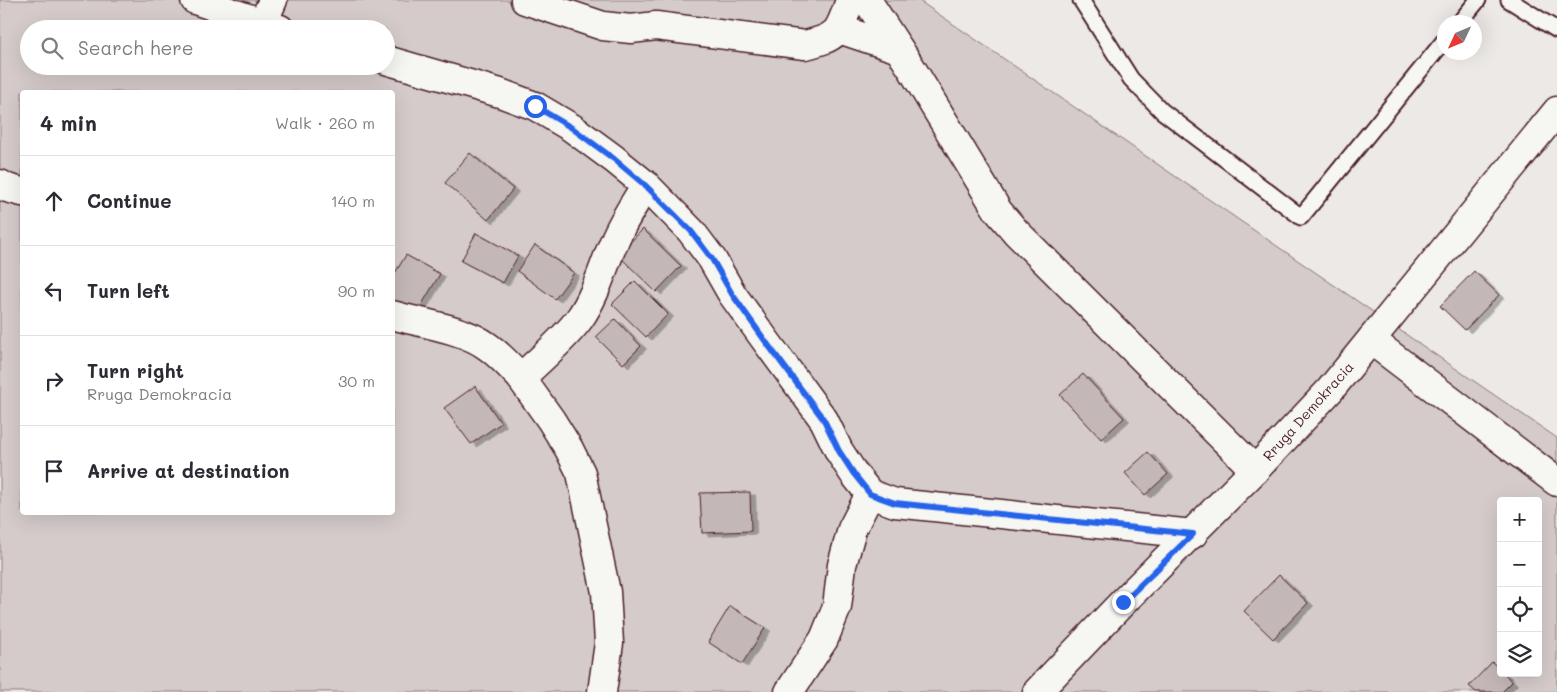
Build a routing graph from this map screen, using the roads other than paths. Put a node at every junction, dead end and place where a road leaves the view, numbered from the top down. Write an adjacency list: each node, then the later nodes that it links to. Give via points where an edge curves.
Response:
1 (195, 0): 9 (street)
2 (525, 0): 10 (street, via 603,26 631,29 656,26 805,45 824,40)
3 (850, 0): 10 (street)
4 (867, 0): 12 (street)
5 (1082, 0): 13 (lane, via 1131,79 1162,111 1301,217)
6 (1478, 0): 8 (lane)
7 (1509, 0): 11 (lane)
8 (1466, 15)
9 (272, 17)
10 (839, 30): 12 (street)
11 (1557, 30)
12 (899, 49): 22 (street, via 998,211)
13 (1437, 50)
14 (395, 63): 17 (street, via 535,106 572,128)
15 (1557, 111): 20 (street, Rruga Demokracia)
16 (0, 184): 18 (street)
17 (646, 186): 21 (street, via 618,232 596,290 580,318); 24 (street, via 691,231 712,259 732,294 824,420 839,451)
18 (20, 191)
19 (395, 316): 21 (street, via 470,336 502,357)
20 (1371, 340): 22 (street, Rruga Demokracia, via 1330,390); 23 (street)
21 (521, 378): 26 (street, via 551,420 581,473 606,592 609,644)
22 (1255, 470): 25 (street, Rruga Demokracia)
23 (1557, 482)
24 (870, 494): 25 (street, via 895,503); 27 (street, via 852,529 842,565 837,607 824,639)
25 (1193, 534): 28 (street, Rruga Demokracia)
26 (602, 692)
27 (789, 692)
28 (1037, 692)

